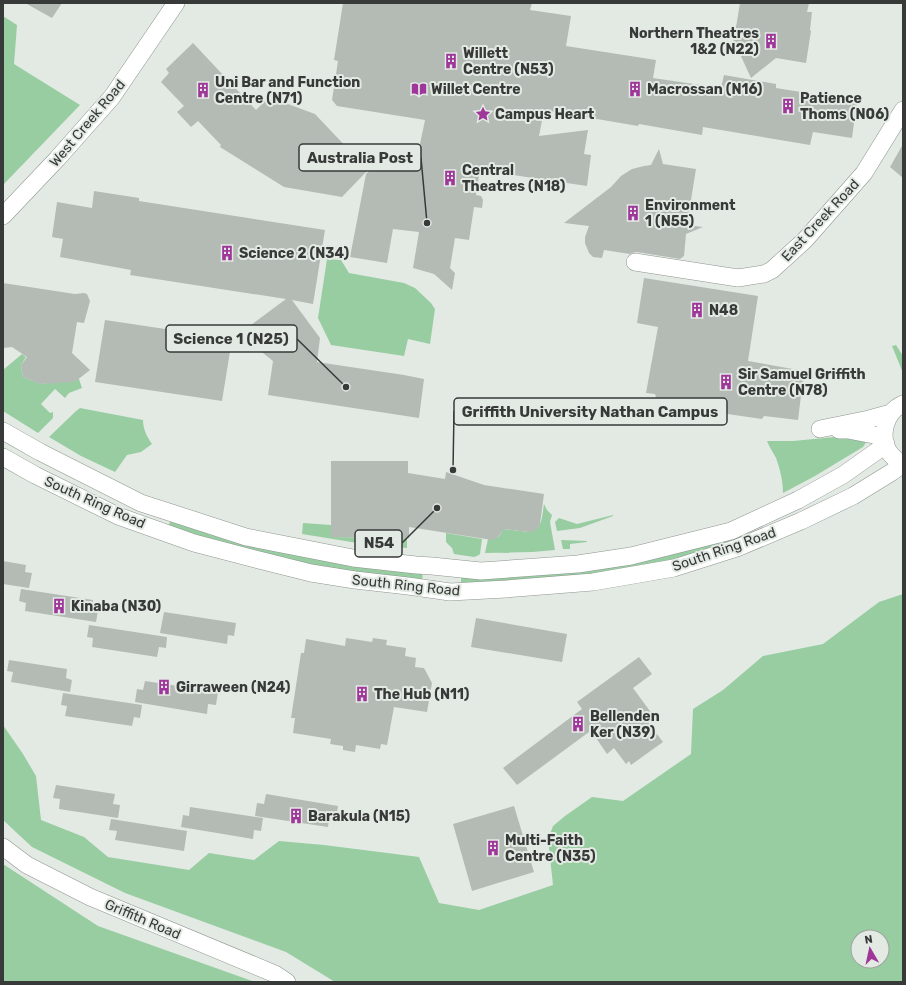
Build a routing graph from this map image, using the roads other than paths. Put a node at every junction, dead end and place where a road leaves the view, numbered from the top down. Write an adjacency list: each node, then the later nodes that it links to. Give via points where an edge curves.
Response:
1 (176, 3): 3 (street, West Creek Road, via 112,98)
2 (903, 110): 4 (street, East Creek Road, via 864,173 805,240 772,270 764,274 738,278)
3 (3, 216)
4 (635, 262)
5 (897, 408): 7 (street, via 887,421); 7 (street, via 869,419 820,430 848,430)
6 (3, 430): 7 (street, South Ring Road, via 40,452 140,503 246,537 353,558 481,571 613,559 731,531 798,500 843,475 877,451)
7 (885, 440): 9 (street, via 889,452)
8 (3, 457): 9 (street, South Ring Road, via 118,516 194,543 312,573 450,592 593,582 674,568 737,548 801,521 853,496)
9 (903, 465)
10 (3, 847): 11 (street, Griffith Road, via 27,866 90,897 275,974)
11 (287, 982)

